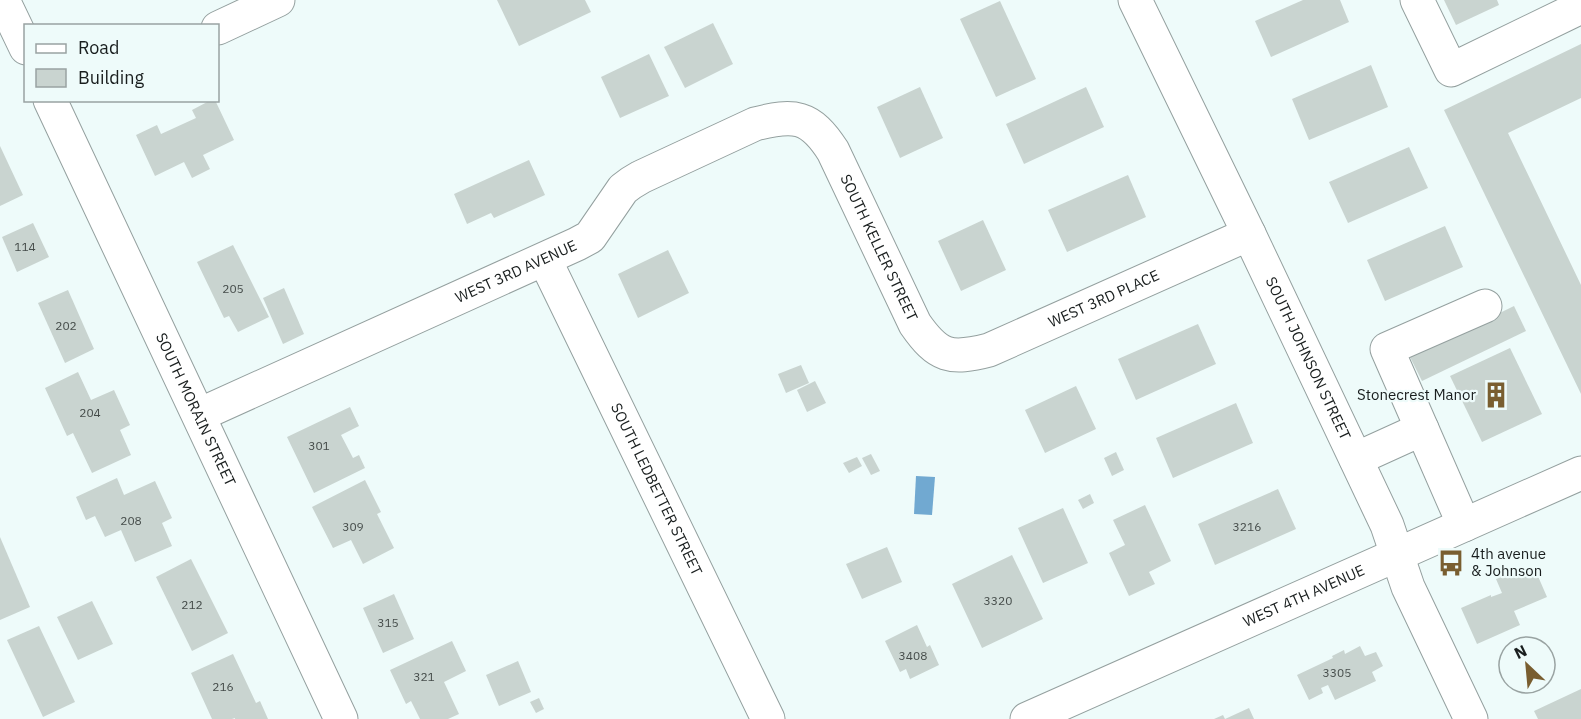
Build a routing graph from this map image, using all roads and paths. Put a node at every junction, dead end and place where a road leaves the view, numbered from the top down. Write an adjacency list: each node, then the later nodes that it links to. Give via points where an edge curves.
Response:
1 (3, 0): 7 (street)
2 (278, 0): 6 (street)
3 (1135, 0): 10 (street, SOUTH JOHNSON STREET)
4 (1417, 0): 5 (street, via 1451,70)
5 (1581, 7)
6 (219, 28)
7 (24, 44)
8 (54, 102): 14 (street, SOUTH MORAIN STREET)
9 (813, 126): 11 (street, WEST 3RD AVENUE, via 788,118 755,124 640,177 623,189 590,237); 13 (street, SOUTH KELLER STREET, via 833,151 915,324 940,352)
10 (1249, 234): 13 (street, WEST 3RD PLACE, via 1000,346); 16 (street, SOUTH JOHNSON STREET)
11 (545, 260): 14 (street, WEST 3RD AVENUE); 21 (street, SOUTH LEDBETTER STREET)
12 (1485, 306): 15 (street, via 1387,349)
13 (956, 356)
14 (199, 415): 20 (street, SOUTH MORAIN STREET)
15 (1422, 429): 16 (street); 18 (street)
16 (1356, 459): 19 (street, SOUTH JOHNSON STREET, via 1388,525)
17 (1581, 473): 18 (street, WEST 4TH AVENUE)
18 (1464, 525): 19 (street, WEST 4TH AVENUE)
19 (1397, 555): 22 (street, WEST 4TH AVENUE); 23 (street, SOUTH JOHNSON STREET, via 1408,587)
20 (341, 719)
21 (768, 719)
22 (1027, 719)
23 (1471, 719)

